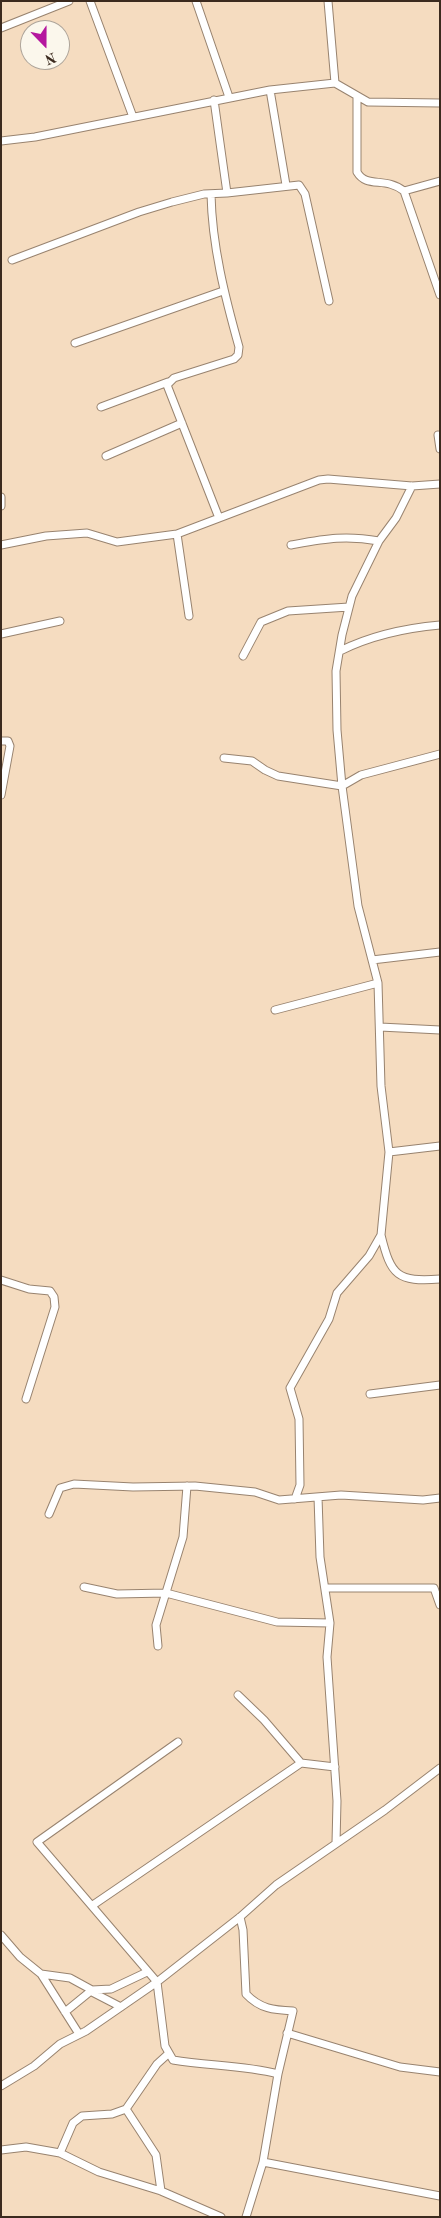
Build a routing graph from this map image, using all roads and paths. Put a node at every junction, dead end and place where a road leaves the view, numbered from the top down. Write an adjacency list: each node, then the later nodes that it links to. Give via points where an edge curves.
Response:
1 (70, 1): 5 (street)
2 (90, 1): 12 (street)
3 (196, 1): 9 (street)
4 (328, 1): 6 (street)
5 (1, 28)
6 (335, 83): 7 (street); 8 (street)
7 (270, 90): 9 (street); 15 (street)
8 (357, 96): 11 (street, via 368,102); 16 (street, via 357,172 360,179 396,184)
9 (229, 98): 10 (street)
10 (214, 100): 12 (street); 17 (street)
11 (440, 103)
12 (133, 117): 13 (street)
13 (1, 141)
14 (440, 181): 16 (street)
15 (286, 185): 17 (street); 22 (street, via 299,185 306,194)
16 (404, 191): 21 (street)
17 (227, 193): 18 (street)
18 (211, 194): 19 (street, via 139,212); 20 (street)
19 (12, 260)
20 (223, 291): 23 (street); 24 (street, via 239,347 238,355)
21 (440, 295)
22 (329, 301)
23 (75, 343)
24 (168, 382): 25 (street); 26 (street)
25 (101, 407)
26 (182, 423): 29 (street); 34 (street)
27 (438, 435): 28 (street)
28 (440, 449)
29 (106, 456)
30 (440, 484): 31 (street)
31 (412, 486): 34 (street, via 319,480); 36 (street, via 396,518)
32 (1, 496): 33 (street)
33 (1, 506)
34 (219, 518): 35 (street)
35 (177, 534): 37 (street, via 117,542 87,533 46,536); 40 (street)
36 (379, 541): 38 (street, via 336,537); 39 (street)
37 (1, 545)
38 (291, 545)
39 (349, 607): 44 (street); 45 (street, via 288,611 261,622)
40 (189, 616)
41 (60, 621): 43 (street)
42 (440, 625): 44 (street, via 407,629 355,643)
43 (1, 634)
44 (340, 651): 49 (street, via 336,671)
45 (243, 656)
46 (1, 742): 50 (street, via 8,741 10,746)
47 (440, 754): 49 (street, via 361,775)
48 (224, 758): 49 (street, via 252,761 278,776)
49 (342, 786): 52 (street, via 358,906)
50 (1, 796)
51 (440, 952): 52 (street)
52 (372, 960): 53 (street)
53 (378, 984): 54 (street); 55 (street)
54 (275, 1010)
55 (380, 1027): 56 (street); 58 (street, via 381,1086)
56 (440, 1030)
57 (440, 1146): 58 (street)
58 (389, 1152): 59 (street)
59 (381, 1235): 60 (street, via 387,1260 396,1273 408,1280); 68 (street, via 369,1256 338,1293 329,1318 290,1388 299,1419 300,1485)
60 (440, 1279)
61 (1, 1280): 64 (street, via 29,1290 50,1291 54,1297 55,1307)
62 (440, 1385): 63 (street)
63 (370, 1394)
64 (26, 1399)
65 (187, 1486): 68 (street, via 255,1492 279,1500); 69 (street, via 74,1484 60,1488); 72 (street, via 183,1537)
66 (318, 1497): 67 (street); 68 (street); 71 (street, via 320,1557)
67 (440, 1498)
68 (295, 1499)
69 (49, 1514)
70 (84, 1587): 72 (street, via 117,1594)
71 (325, 1588): 73 (street, via 434,1588); 74 (street)
72 (166, 1593): 74 (street, via 278,1622); 75 (street, via 156,1625)
73 (440, 1605)
74 (330, 1624): 79 (street, via 327,1657)
75 (158, 1646)
76 (238, 1695): 78 (street)
77 (178, 1742): 82 (street, via 37,1842)
78 (301, 1763): 79 (street); 82 (street)
79 (335, 1767): 81 (street)
80 (440, 1768): 81 (street)
81 (336, 1844): 83 (street, via 276,1886)
82 (93, 1905): 85 (street)
83 (240, 1918): 87 (street); 91 (street, via 246,1994 266,2009 293,2011)
84 (1, 1935): 86 (street)
85 (147, 1972): 87 (street); 88 (street, via 111,1989)
86 (41, 1974): 88 (street, via 70,1978); 90 (street)
87 (157, 1982): 89 (street); 93 (street)
88 (91, 1990): 89 (street); 90 (street)
89 (121, 2007): 92 (street)
90 (65, 2012): 92 (street)
91 (287, 2033): 94 (street, via 400,2066); 95 (street)
92 (79, 2034): 96 (street)
93 (168, 2054): 95 (street, via 173,2060 189,2063); 97 (street, via 157,2064)
94 (440, 2072)
95 (278, 2074): 100 (street)
96 (1, 2086)
97 (126, 2109): 99 (street, via 112,2114 82,2116 73,2123); 101 (street, via 156,2155)
98 (1, 2150): 99 (street, via 26,2147)
99 (60, 2153): 101 (street, via 99,2172)
100 (263, 2162): 102 (street); 104 (street)
101 (161, 2192): 103 (street)
102 (440, 2196)
103 (219, 2216)
104 (246, 2217)

